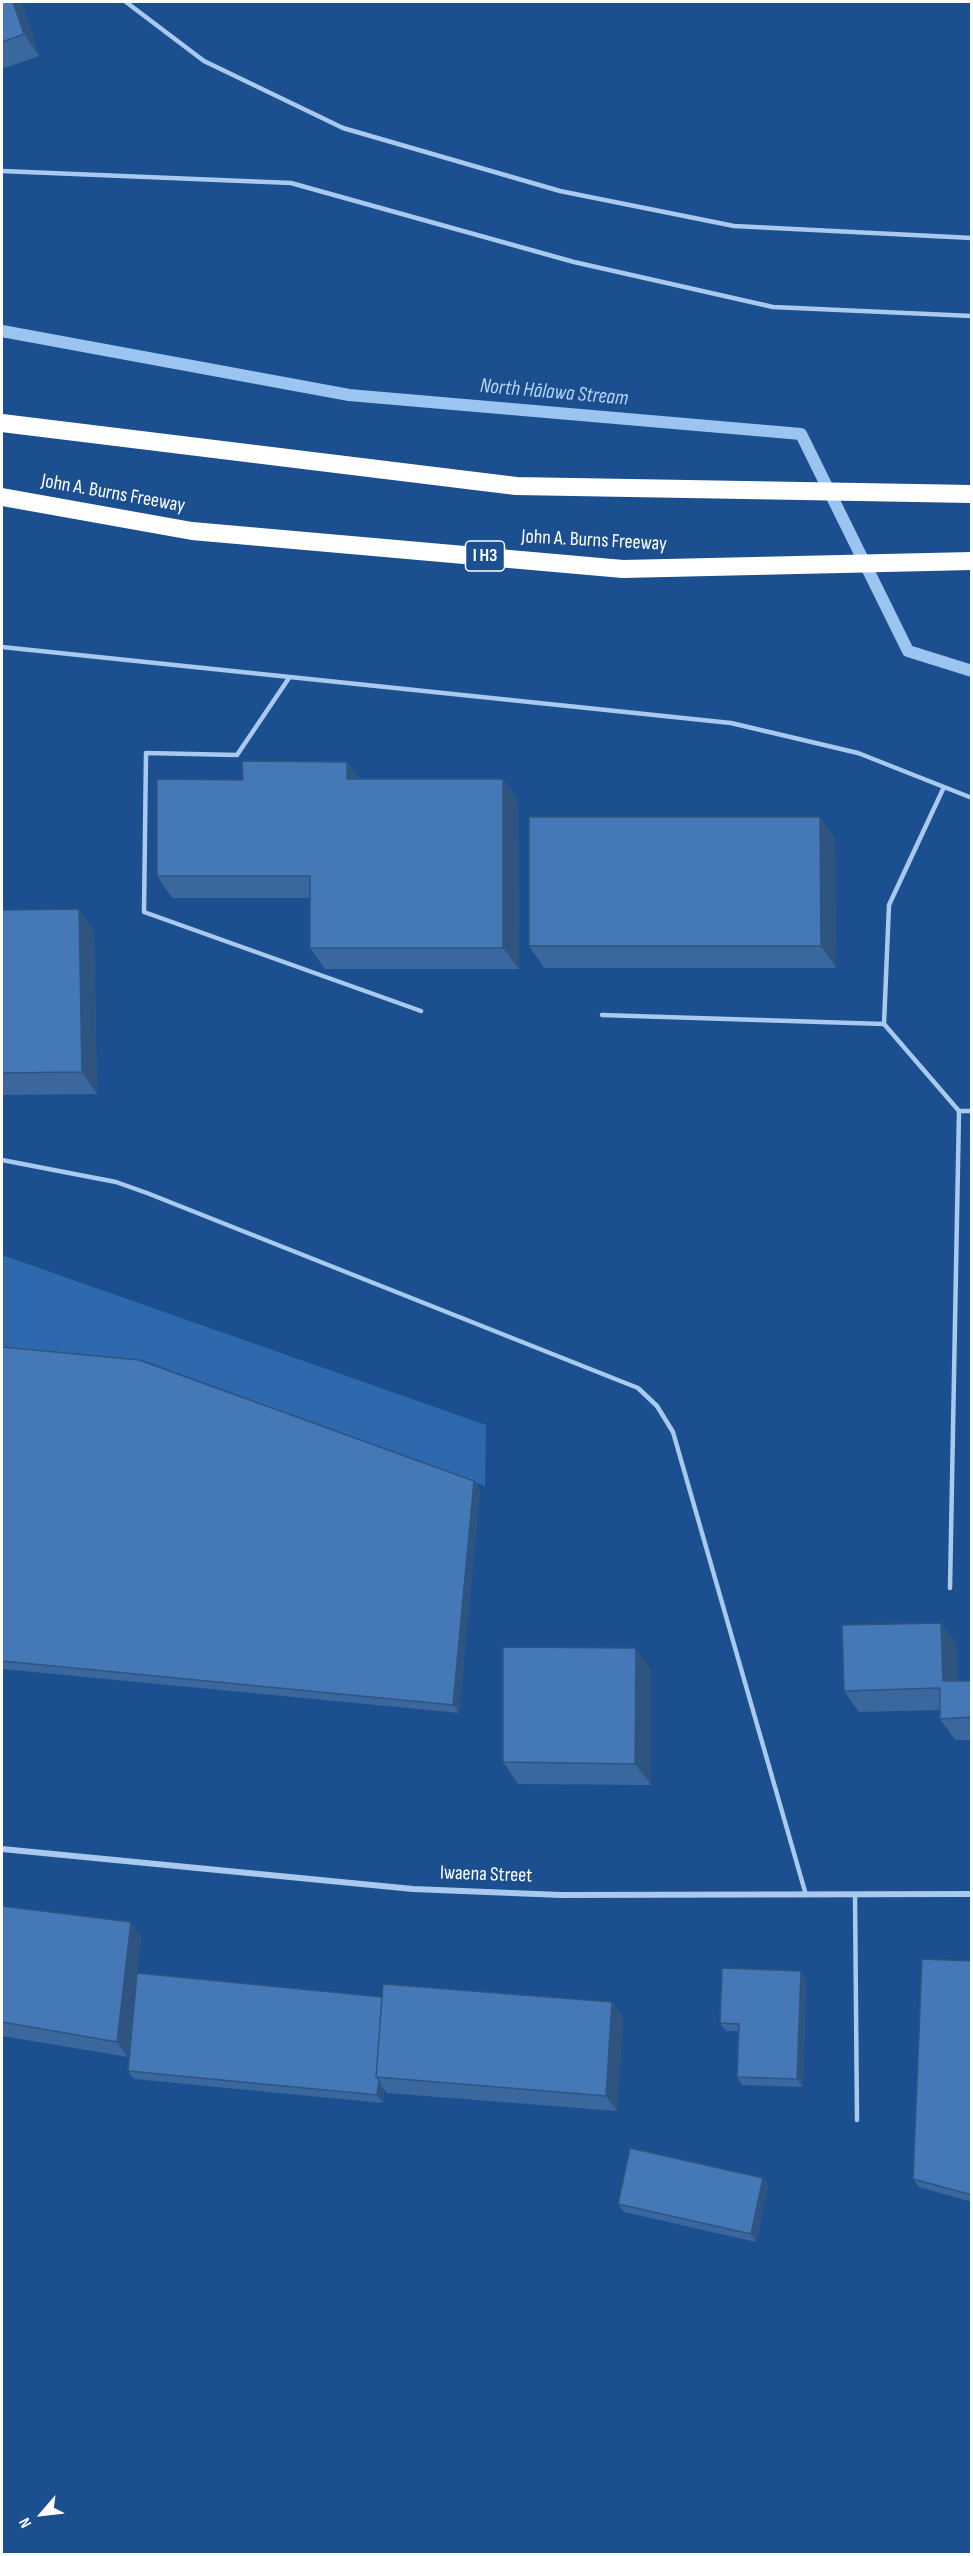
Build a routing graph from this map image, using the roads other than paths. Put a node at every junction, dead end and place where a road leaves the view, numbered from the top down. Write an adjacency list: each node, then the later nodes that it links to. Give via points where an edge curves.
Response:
1 (126, 2): 3 (lane, via 204,61 343,128 560,191 734,226)
2 (2, 171): 4 (lane, via 291,183 574,262 773,307)
3 (972, 238)
4 (972, 316)
5 (2, 423): 6 (highway, via 516,486)
6 (972, 494)
7 (2, 497): 8 (highway, John A. Burns Freeway / I H3, via 192,531 623,569)
8 (972, 561)
9 (2, 647): 10 (lane)
10 (290, 678): 11 (lane, via 731,723 858,753); 13 (lane, via 237,755 146,753 144,912)
11 (944, 787): 12 (lane); 15 (lane, via 889,905)
12 (972, 798)
13 (421, 1011)
14 (602, 1015): 15 (lane)
15 (884, 1024): 16 (lane)
16 (959, 1111): 17 (lane); 19 (lane)
17 (972, 1111)
18 (2, 1160): 23 (lane, via 117,1182 638,1388 657,1406 673,1432)
19 (950, 1588)
20 (2, 1849): 23 (street, Iwaena Street, via 413,1889 561,1895)
21 (855, 1894): 22 (street, Iwaena Street); 23 (street, Iwaena Street); 24 (lane)
22 (972, 1894)
23 (806, 1895)
24 (857, 2120)

